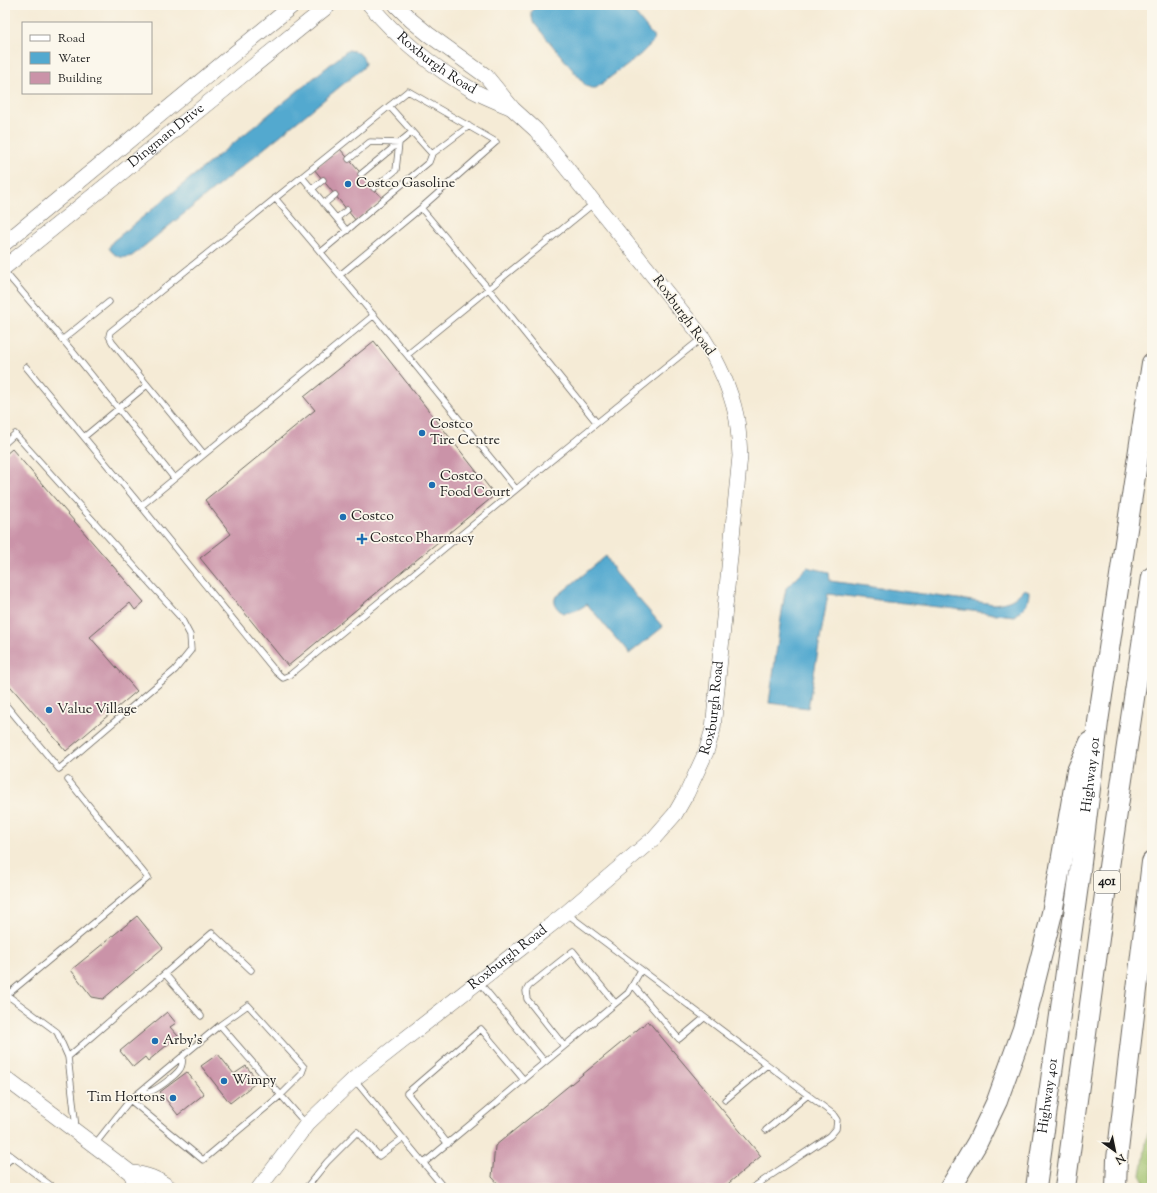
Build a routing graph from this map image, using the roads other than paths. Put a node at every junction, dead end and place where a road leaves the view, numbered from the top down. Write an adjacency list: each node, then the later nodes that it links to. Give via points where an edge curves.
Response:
1 (293, 5): 25 (street, Dingman Drive)
2 (329, 5): 27 (street, Dingman Drive)
3 (370, 5): 6 (street, Roxburgh Road, via 394,32 416,51 474,91)
4 (396, 5): 6 (street, Roxburgh Road, via 428,34 486,76)
5 (389, 106): 7 (lane, via 408,91); 8 (lane); 13 (lane)
6 (513, 109): 19 (street, Roxburgh Road, via 536,130)
7 (469, 126): 10 (lane); 21 (lane, via 496,142)
8 (412, 132): 9 (lane); 10 (lane)
9 (399, 143): 11 (lane, via 370,142); 12 (lane); 15 (lane, via 396,170)
10 (432, 154): 24 (lane, via 430,162)
11 (349, 159)
12 (361, 174)
13 (302, 177): 16 (lane); 18 (lane)
14 (323, 180): 16 (lane)
15 (374, 188)
16 (312, 189): 20 (lane)
17 (335, 195): 20 (lane)
18 (275, 198): 26 (lane); 38 (lane, via 110,332 112,342)
19 (595, 203): 30 (lane); 33 (street, Roxburgh Road)
20 (324, 204): 23 (lane)
21 (421, 208): 29 (lane); 30 (lane)
22 (347, 210): 23 (lane)
23 (336, 218): 24 (lane)
24 (347, 231): 26 (lane)
25 (5, 243)
26 (321, 252): 29 (lane)
27 (5, 267)
28 (5, 272): 34 (lane)
29 (340, 275): 32 (lane)
30 (489, 289): 35 (lane); 40 (lane)
31 (109, 302): 34 (lane)
32 (374, 315): 35 (lane); 43 (lane)
33 (703, 338): 40 (lane); 52 (street, Roxburgh Road, via 723,375 736,416 740,456 713,729 703,759 675,814 654,838)
34 (62, 340): 39 (lane)
35 (407, 354): 45 (lane)
36 (1152, 363): 49 (highway, Highway 401 / 401)
37 (26, 367): 41 (lane)
38 (147, 385): 39 (lane); 43 (lane)
39 (118, 409): 41 (lane); 44 (lane)
40 (597, 423): 45 (lane)
41 (84, 437): 46 (lane)
42 (5, 443): 48 (lane, via 15,434 181,618 190,635 191,650 175,670 59,769)
43 (204, 454): 44 (lane)
44 (174, 478): 46 (lane)
45 (516, 490): 46 (lane, via 290,675 283,678)
46 (141, 506)
47 (1152, 577): 95 (highway, Highway 401 / 401)
48 (5, 704)
49 (1098, 722): 93 (highway, via 1077,771 1052,914 1024,1029 997,1102); 94 (highway, Highway 401 / 401)
50 (68, 780): 58 (lane, via 148,878)
51 (1152, 862): 82 (highway)
52 (566, 913): 54 (lane); 56 (street, Roxburgh Road)
53 (250, 970): 55 (lane, via 212,933)
54 (641, 970): 57 (lane); 61 (lane)
55 (165, 974): 60 (lane); 64 (lane)
56 (478, 982): 65 (lane); 68 (street, Roxburgh Road)
57 (633, 985): 59 (lane, via 628,993); 61 (lane, via 679,1039)
58 (6, 997): 64 (lane, via 57,1032)
59 (615, 1003): 63 (lane); 63 (lane, via 573,951 529,986 526,991 527,999)
60 (201, 1016)
61 (704, 1018): 66 (lane)
62 (220, 1025): 70 (lane); 70 (lane, via 248,1005 304,1067); 72 (lane)
63 (564, 1046): 65 (lane)
64 (68, 1057): 76 (lane)
65 (545, 1062): 69 (lane)
66 (767, 1065): 71 (lane); 73 (lane)
67 (5, 1078): 76 (street)
68 (354, 1079): 74 (street, Roxburgh Road); 77 (lane)
69 (524, 1080): 78 (lane); 78 (lane, via 481,1029 407,1093)
70 (281, 1095): 72 (lane, via 203,1160); 74 (lane)
71 (808, 1095): 75 (lane); 92 (lane, via 833,1114 837,1120 836,1129 830,1136)
72 (130, 1100): 79 (lane)
73 (725, 1100)
74 (307, 1124): 89 (street, Roxburgh Road)
75 (766, 1130)
76 (77, 1133): 79 (street)
77 (403, 1138): 83 (lane); 90 (lane, via 379,1156 357,1132)
78 (448, 1144): 83 (lane)
79 (94, 1146): 85 (street)
80 (5, 1151): 81 (lane)
81 (13, 1157): 84 (lane); 86 (lane)
82 (1117, 1159): 96 (highway); 97 (highway)
83 (424, 1163): 91 (lane)
84 (5, 1164)
85 (131, 1173): 87 (street); 88 (street, via 150,1176)
86 (54, 1188)
87 (137, 1188)
88 (170, 1188)
89 (259, 1188)
90 (306, 1188)
91 (444, 1188)
92 (752, 1188)
93 (950, 1188)
94 (1036, 1188)
95 (1065, 1188)
96 (1112, 1188)
97 (1116, 1188)

